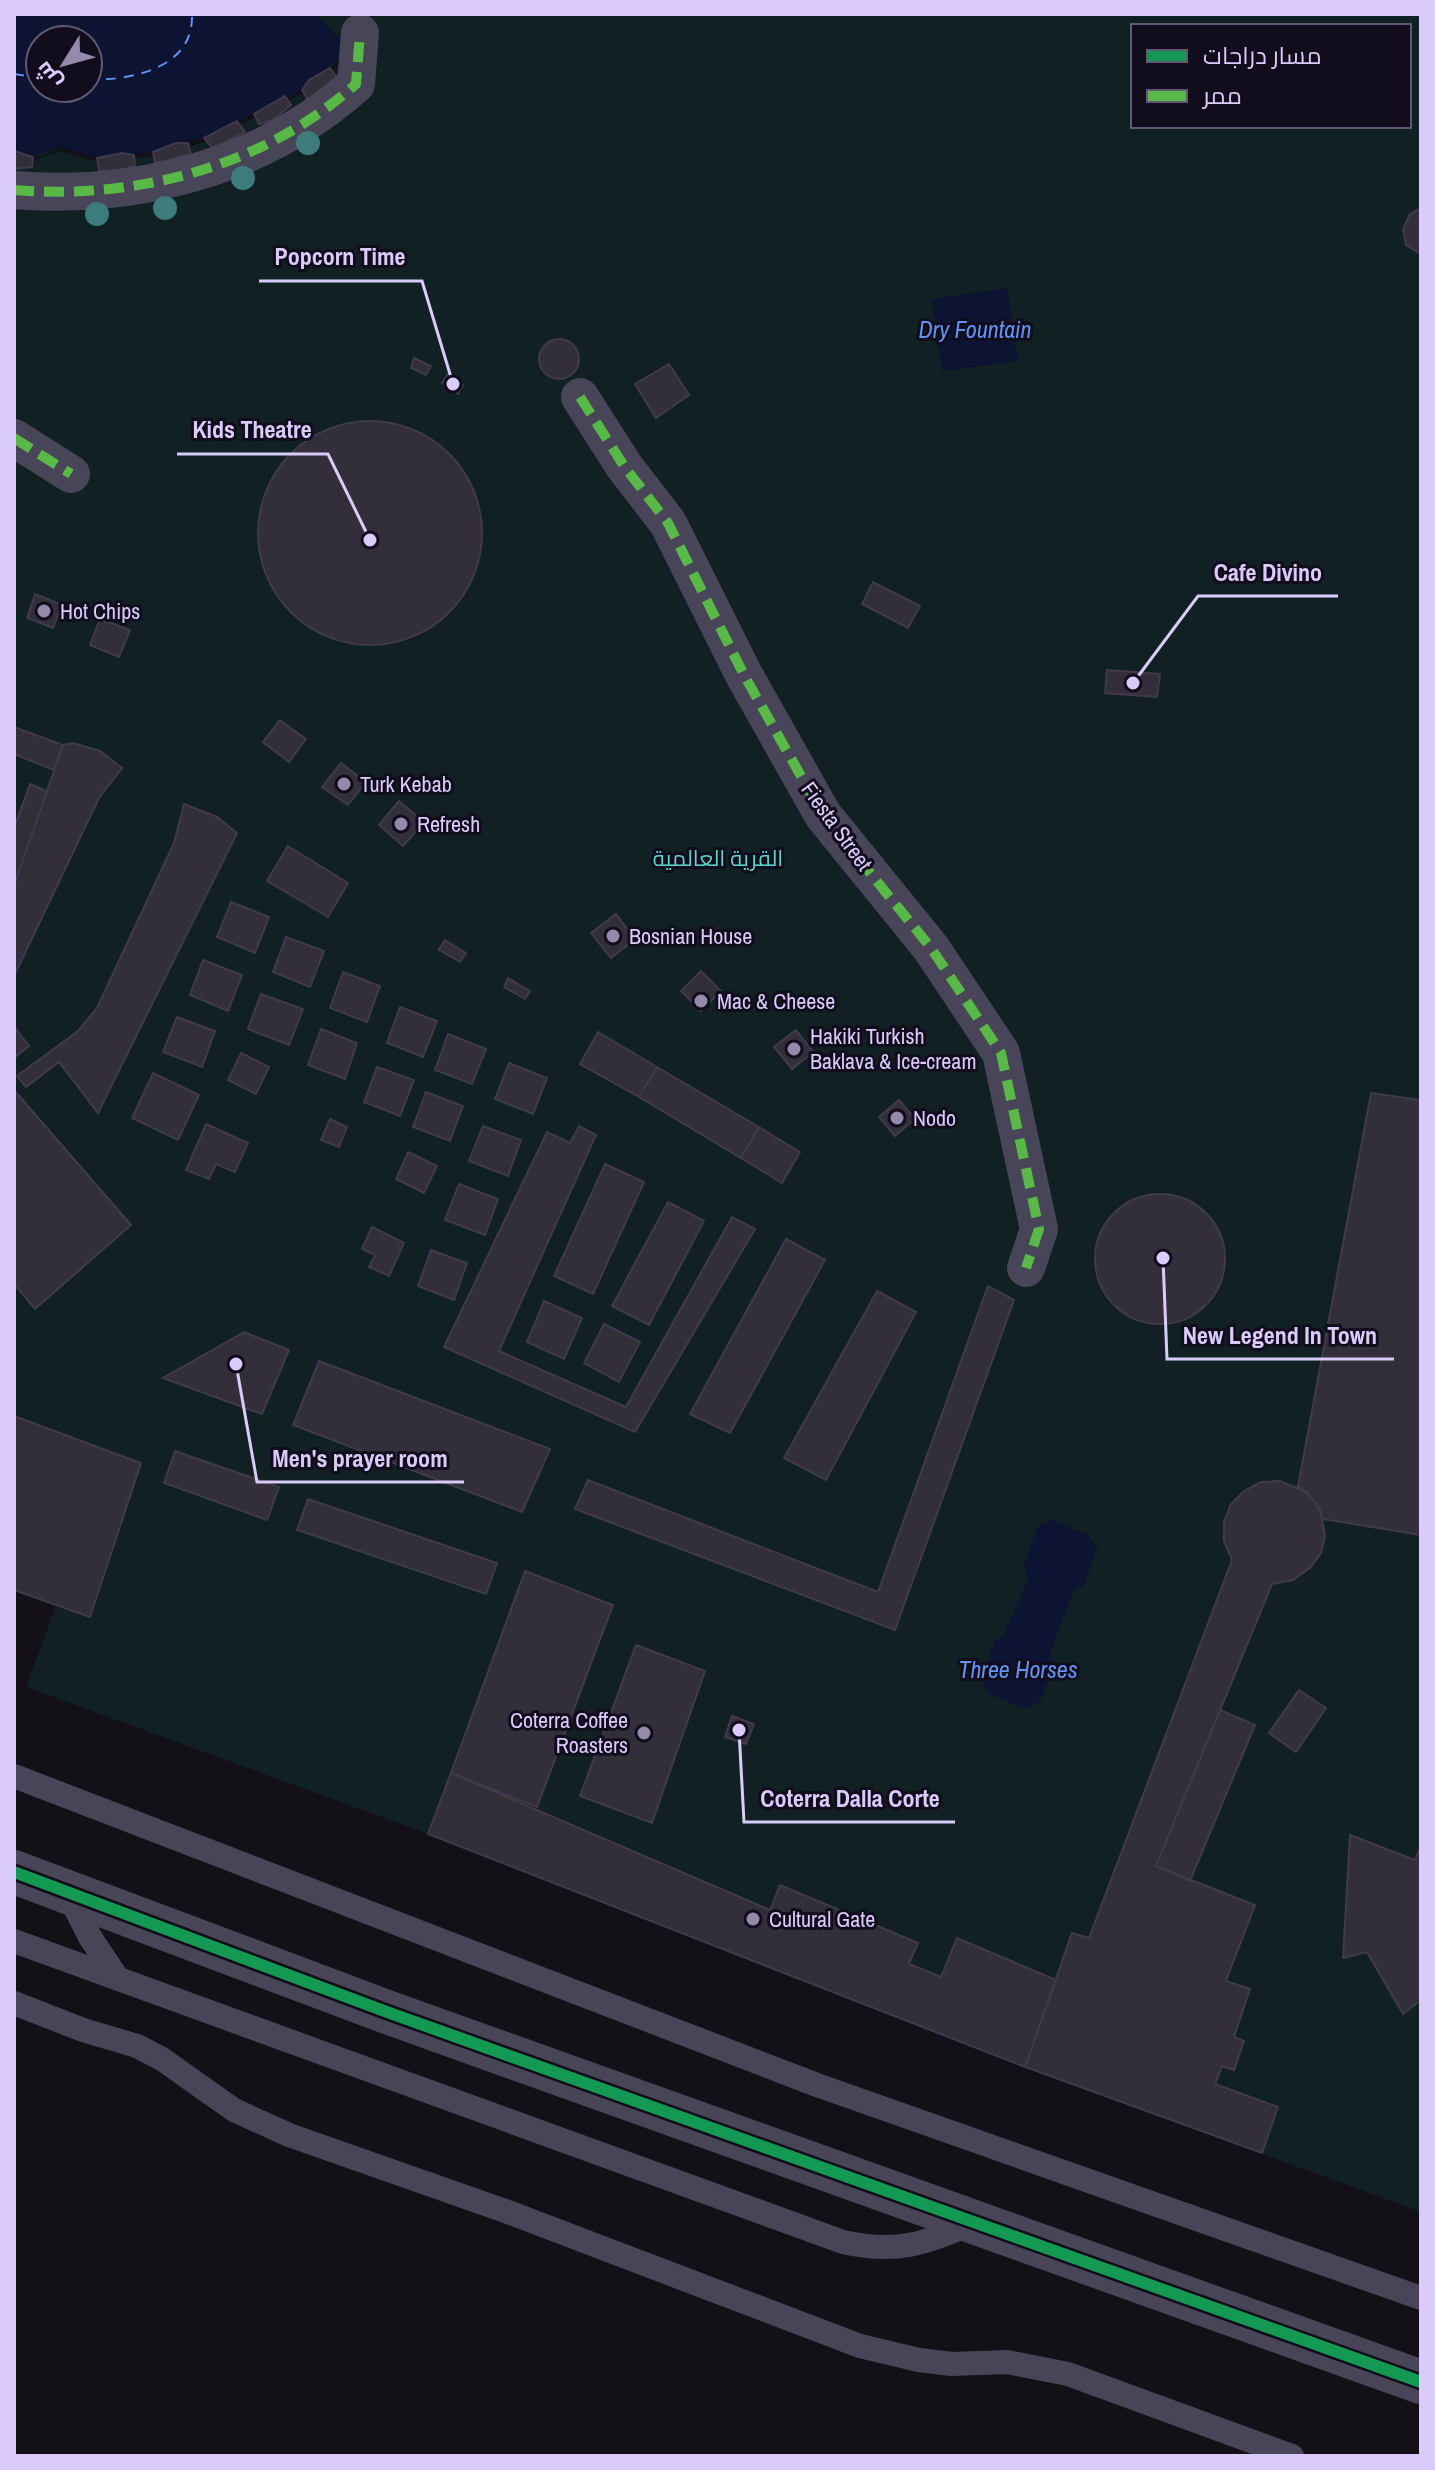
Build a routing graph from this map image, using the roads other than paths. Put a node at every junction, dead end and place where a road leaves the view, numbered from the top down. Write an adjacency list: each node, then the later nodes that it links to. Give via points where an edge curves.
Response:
1 (360, 33): 2 (street, via 356,84 313,117 231,160 129,188)
2 (14, 190)
3 (580, 397): 6 (street, Fiesta Street, via 668,523 744,675 823,815 931,948 1001,1053 1039,1229)
4 (14, 438): 5 (street)
5 (71, 474)
6 (1026, 1268)
7 (14, 1776): 14 (lane, via 847,2096)
8 (14, 1872): 9 (street)
9 (67, 1892): 11 (lane); 13 (street)
10 (14, 1941): 11 (lane)
11 (118, 1979): 13 (lane, via 843,2242 904,2248)
12 (14, 2003): 16 (lane, via 137,2046 234,2110 289,2135 860,2346 952,2364 1007,2362 1047,2369)
13 (974, 2222): 15 (street)
14 (1421, 2298)
15 (1421, 2382)
16 (1289, 2455)

